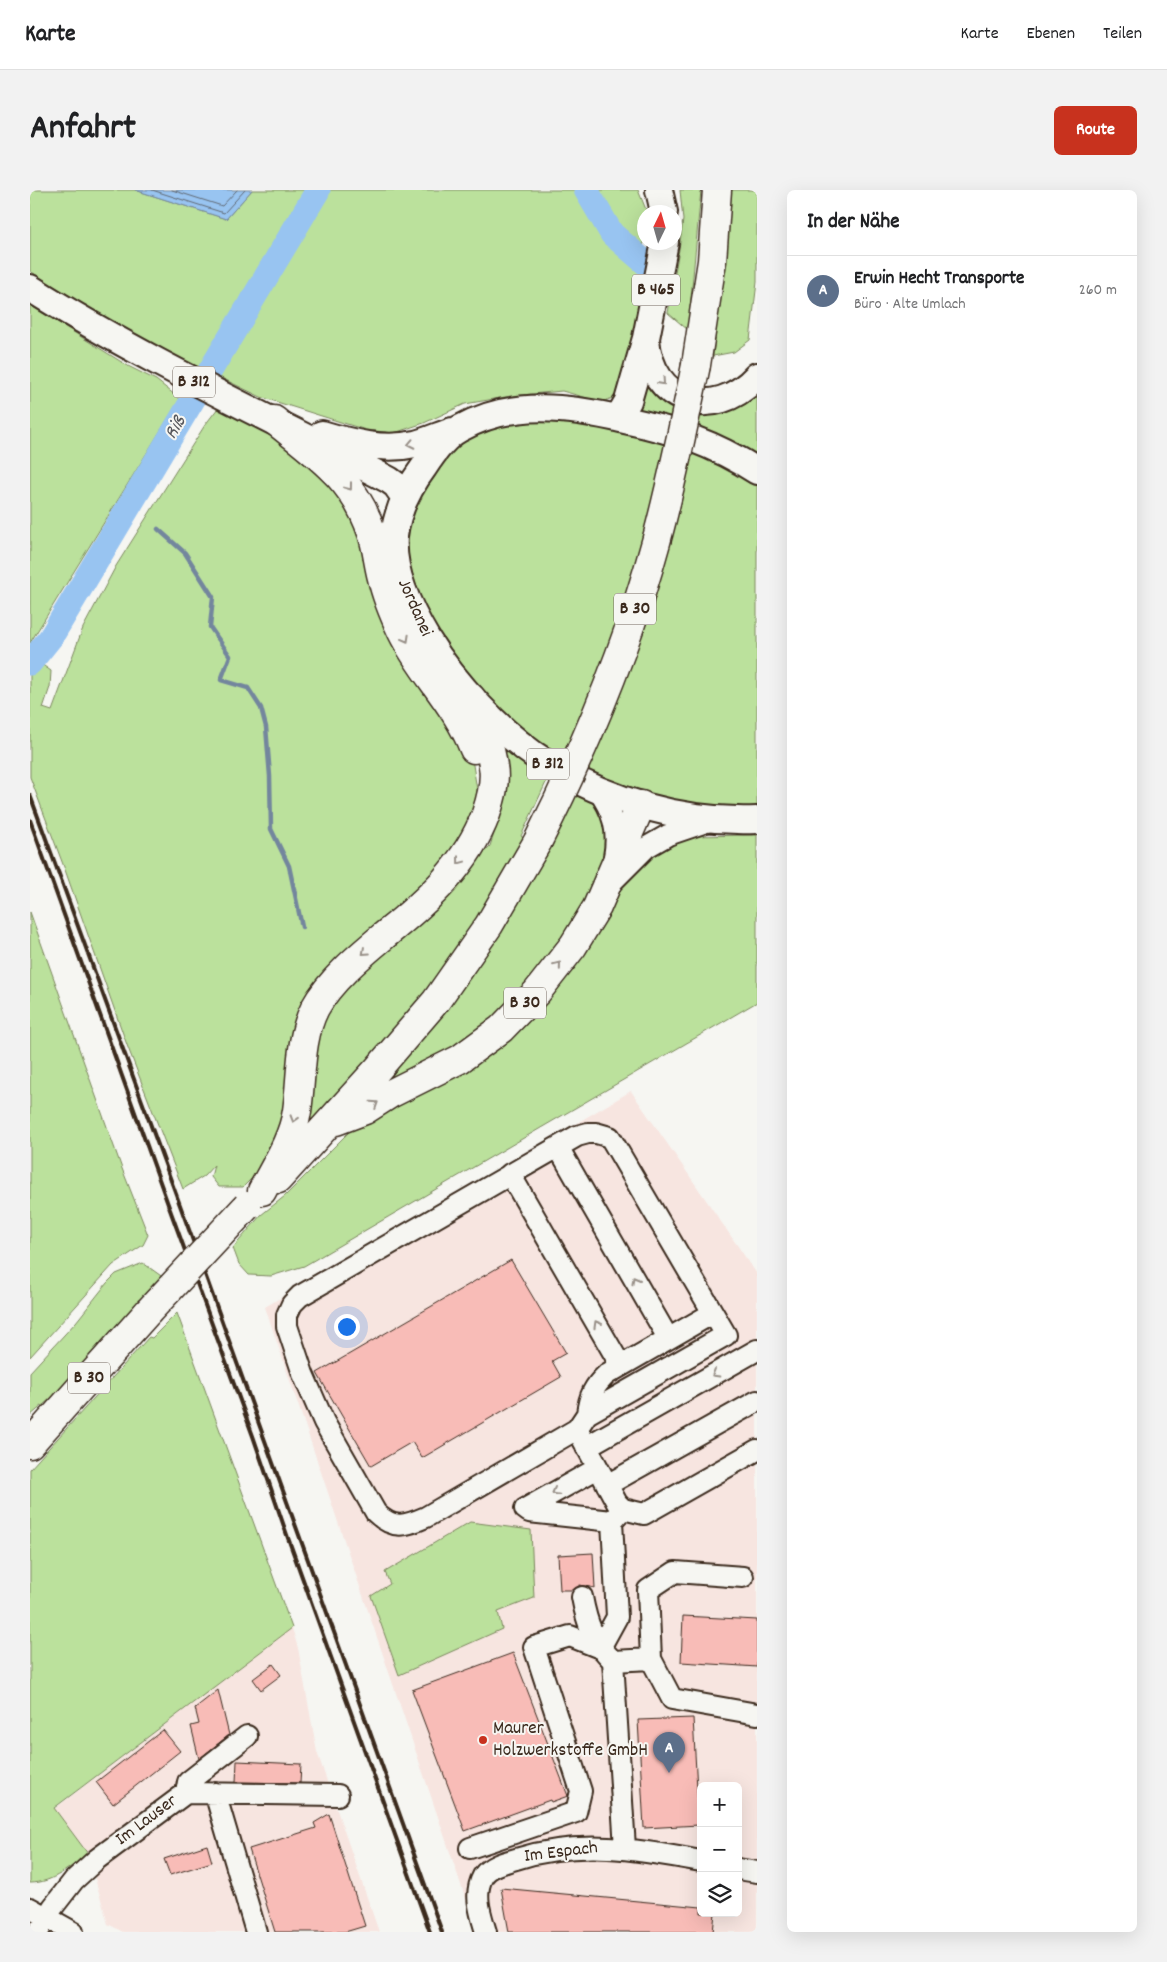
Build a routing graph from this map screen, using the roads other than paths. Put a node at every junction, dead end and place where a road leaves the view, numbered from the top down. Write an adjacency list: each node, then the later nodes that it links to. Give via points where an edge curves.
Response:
1 (659, 190): 3 (main road)
2 (717, 190): 20 (highway, B 30, bridge, via 712,261 676,467 633,614 595,716 538,841 489,925 436,1001)
3 (662, 205)
4 (663, 250): 6 (main road, B 465)
5 (30, 288): 9 (main road, B 312, via 148,358)
6 (646, 338): 7 (main road, one-way to 7, via 647,356 654,373 665,387 680,397 697,402 716,402 733,397); 8 (main road, B 465, via 628,401)
7 (757, 376)
8 (618, 418): 10 (main road, Jordanei / B 312, via 576,409 514,409); 11 (main road, Jordanei / B 312, via 667,429 700,441 733,456)
9 (274, 420): 10 (main road, B 312, one-way to 9, via 415,444 394,447 330,437); 12 (main road, B 312, via 389,480); 16 (highway, B 30, one-way to 16, via 331,466 358,500 373,535 382,579 402,632 460,720 471,743 484,792)
10 (457, 429): 12 (main road, Jordanei / B 312, via 441,444)
11 (757, 472)
12 (405, 498): 13 (main road, Jordanei / B 312, via 394,536 403,589 416,620 438,656)
13 (471, 698): 14 (main road, Jordanei / B 312, via 544,762); 16 (highway, B 30, via 494,767 491,799)
14 (597, 789): 15 (main road, Jordanei / B 312); 19 (street, via 615,824 615,849)
15 (641, 805): 17 (main road, Jordanei / B 312); 19 (highway, B 30)
16 (484, 819): 23 (highway, B 30, one-way to 23, via 475,840 450,874 364,952 333,984 316,1008 305,1039 297,1113 285,1145)
17 (712, 820): 18 (main road, Jordanei / B 312); 19 (street, via 668,835 647,847)
18 (757, 820)
19 (608, 887): 20 (highway, B 30, one-way to 19, via 365,1110 460,1058 501,1029 537,992 573,946)
20 (330, 1123): 23 (highway, B 30, via 279,1179)
21 (558, 1147): 22 (street); 24 (street, via 588,1133 610,1137); 25 (street, one-way to 21)
22 (510, 1174): 27 (street, one-way to 22); 29 (street, via 300,1296 287,1315 288,1326 324,1422 376,1513 386,1523 402,1525 426,1517)
23 (254, 1198): 30 (highway, B 30, bridge)
24 (713, 1313): 25 (street); 29 (street, via 726,1335)
25 (668, 1338): 27 (street)
26 (757, 1350): 31 (street, one-way to 31)
27 (621, 1366): 29 (street, via 595,1385)
28 (757, 1401): 33 (street)
29 (582, 1422): 31 (street)
30 (30, 1444)
31 (586, 1447): 33 (street)
32 (757, 1450): 34 (street, via 644,1514)
33 (602, 1476): 34 (street, via 617,1503); 34 (street, one-way to 34, via 525,1509 528,1512)
34 (618, 1515): 37 (street, via 617,1617)
35 (742, 1577): 38 (street, via 675,1572 648,1590)
36 (582, 1597): 37 (street, via 587,1622)
37 (607, 1654): 38 (street); 44 (street, via 570,1636 534,1647 581,1791 576,1812); 47 (street)
38 (651, 1659): 39 (street, via 672,1699)
39 (757, 1714)
40 (248, 1736): 41 (street, via 188,1782)
41 (186, 1792): 42 (street, Im Lauser); 51 (street, Im Lauser, via 97,1859)
42 (215, 1793): 43 (street, Im Lauser); 53 (street)
43 (338, 1795)
44 (567, 1814): 45 (street); 46 (street)
45 (574, 1847): 47 (street, Im Espach); 54 (street, Im Espach, via 538,1852 503,1863 483,1875 478,1896)
46 (470, 1848)
47 (625, 1848): 48 (street, Im Espach)
48 (697, 1860)
49 (742, 1869): 50 (street)
50 (757, 1872)
51 (38, 1919): 52 (street)
52 (73, 1932)
53 (256, 1932)
54 (486, 1932)

